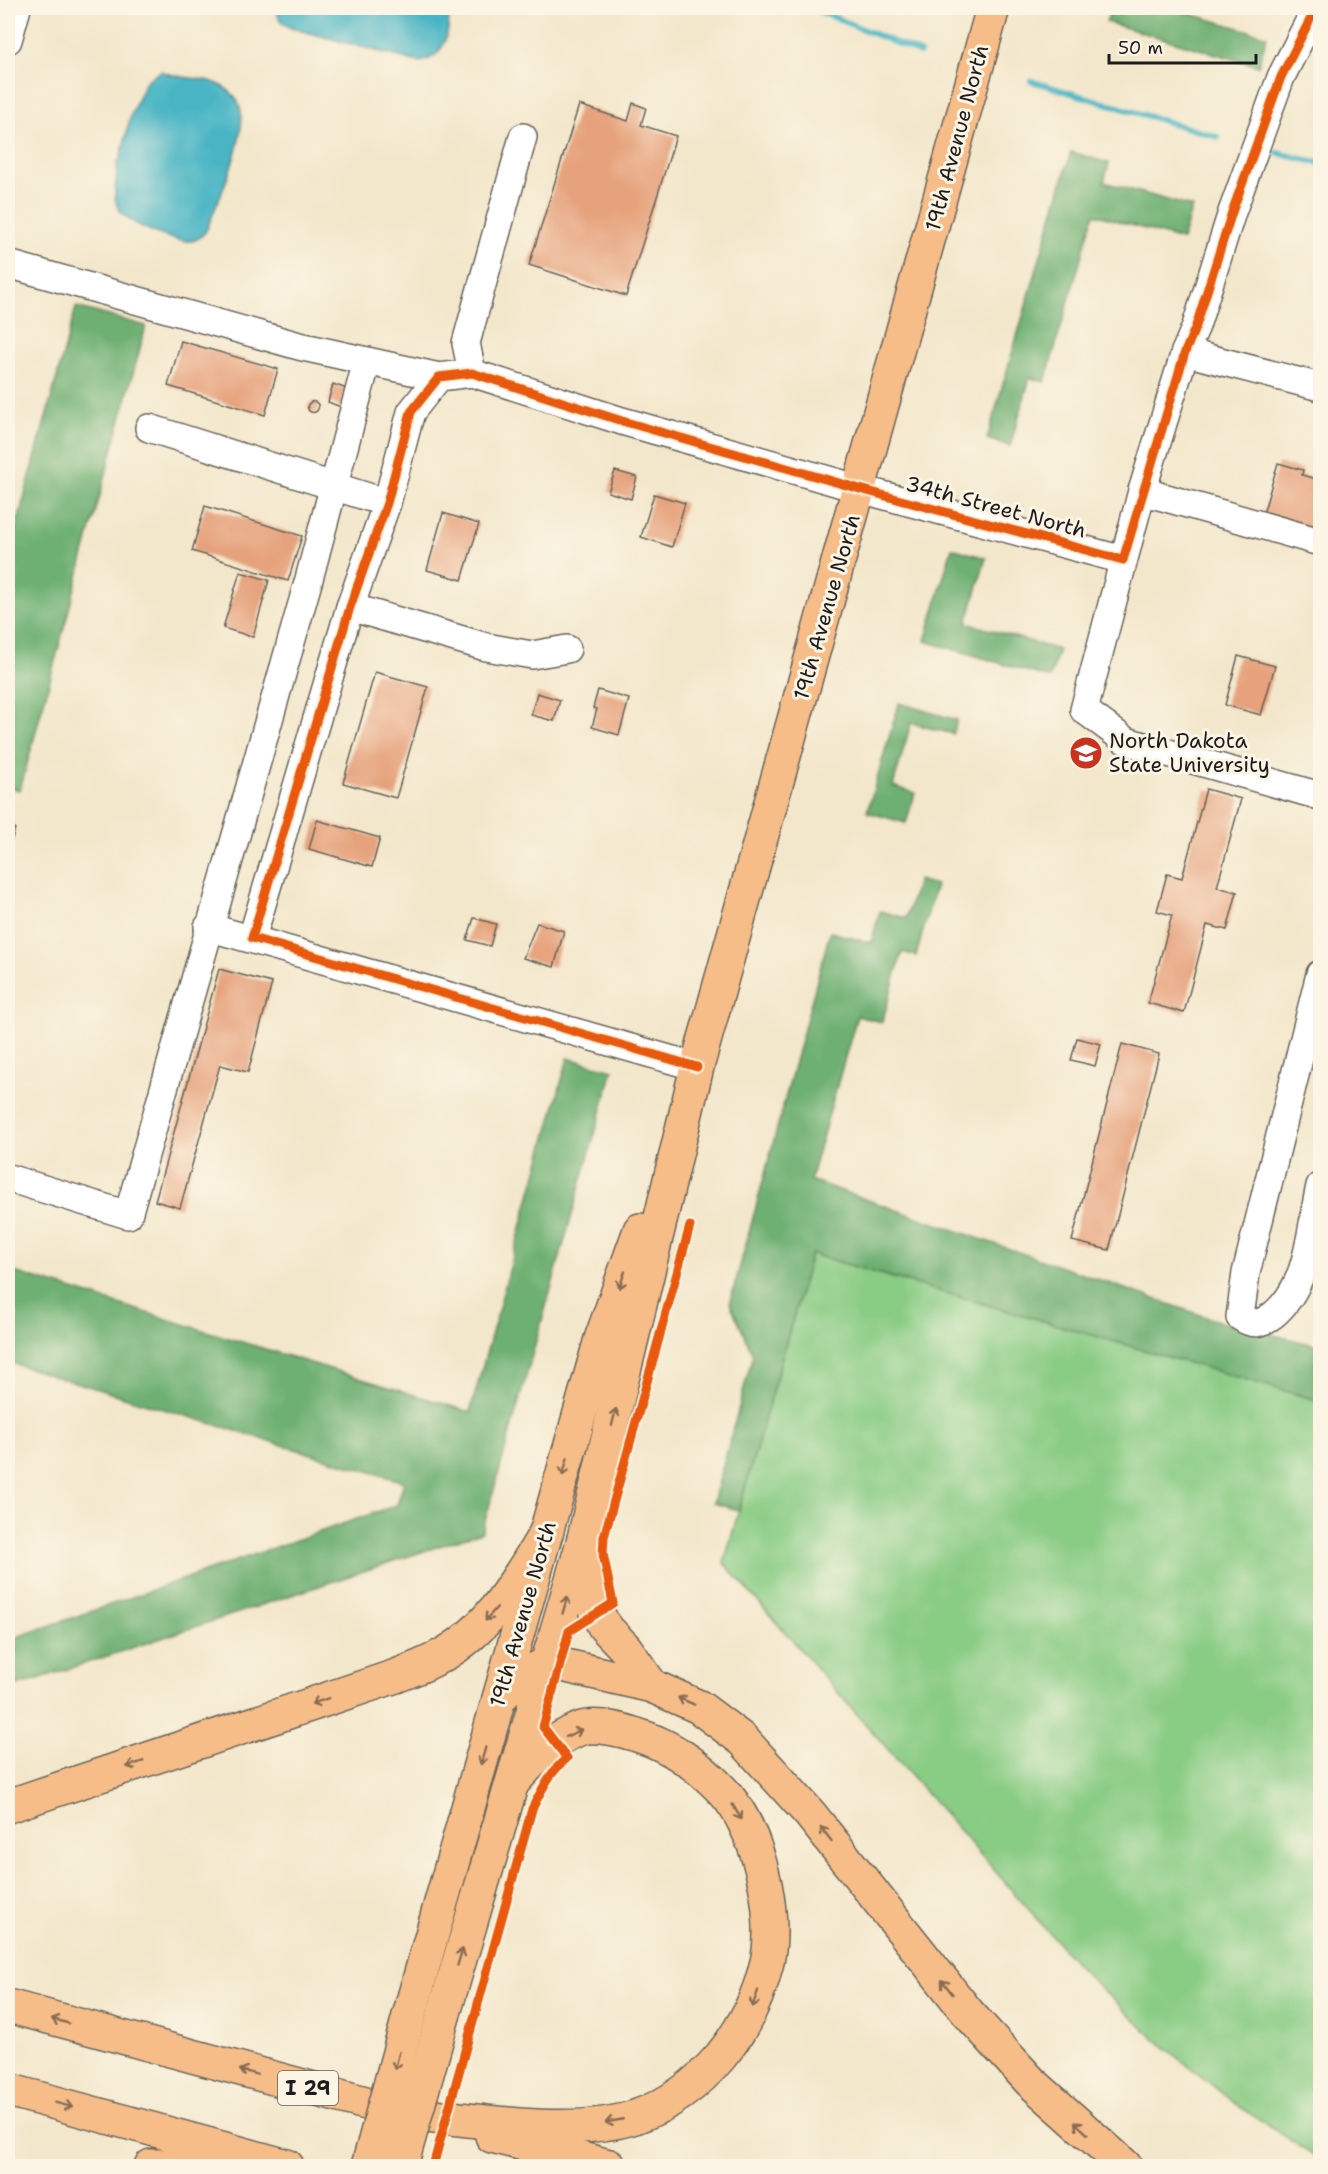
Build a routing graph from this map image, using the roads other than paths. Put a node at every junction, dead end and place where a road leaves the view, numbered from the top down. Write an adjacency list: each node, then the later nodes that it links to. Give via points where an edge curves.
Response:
1 (17, 8): 4 (street)
2 (993, 8): 14 (main road, 19th Avenue North)
3 (1316, 8): 7 (street, via 1281,76)
4 (8, 40)
5 (523, 137): 9 (street, via 466,343)
6 (8, 264): 8 (street, via 299,346)
7 (1185, 352): 11 (street); 15 (street)
8 (367, 361): 10 (street); 13 (street)
9 (472, 373): 10 (street); 14 (street, 34th Street North, via 622,421)
10 (438, 377): 16 (street, via 411,412)
11 (1320, 387)
12 (148, 428): 13 (street)
13 (334, 486): 16 (street); 22 (street)
14 (860, 489): 18 (street, 34th Street North); 25 (main road, 19th Avenue North)
15 (1142, 491): 17 (street); 18 (street)
16 (387, 503): 19 (street)
17 (1320, 542)
18 (1123, 560): 21 (street, via 1084,710 1126,741)
19 (350, 607): 20 (street, via 486,648 532,656); 23 (street)
20 (567, 649)
21 (1320, 796)
22 (208, 927): 23 (street); 26 (street, via 128,1215)
23 (252, 938): 25 (street)
24 (1320, 974): 27 (street, via 1245,1282 1240,1317 1249,1323 1263,1323 1293,1291 1303,1270)
25 (697, 1067): 28 (main road, 19th Avenue North, one-way to 28, via 601,1338); 29 (main road, 19th Avenue North, one-way to 25)
26 (8, 1178)
27 (1320, 1186)
28 (547, 1531): 32 (main road, 19th Avenue North); 34 (main road, one-way to 34, via 507,1596 478,1630 441,1657 396,1676)
29 (583, 1542): 30 (main road, 19th Avenue North, one-way to 29); 31 (main road, via 590,1598 604,1626)
30 (549, 1662): 31 (main road); 32 (main road, via 518,1679); 33 (main road, 19th Avenue North)
31 (652, 1686): 44 (main road, one-way to 31, via 1030,2081 968,2013 810,1814 743,1740 699,1707)
32 (499, 1699): 41 (main road, 19th Avenue North, one-way to 41, bridge)
33 (513, 1782): 37 (main road, one-way to 37, via 547,1746 582,1728 620,1729 660,1742 692,1763 725,1793 750,1836 764,1876 770,1922 768,1961 753,2005 733,2044 702,2076 666,2103 633,2117 591,2125 556,2125); 42 (main road, 19th Avenue North, one-way to 33, bridge)
34 (8, 1806)
35 (8, 2006): 37 (main road, I 29, one-way to 35)
36 (8, 2090): 40 (main road, one-way to 40)
37 (400, 2112): 43 (main road, I 29)
38 (151, 2166): 39 (main road)
39 (251, 2166)
40 (287, 2166)
41 (368, 2166)
42 (401, 2166)
43 (609, 2166)
44 (1125, 2166)

